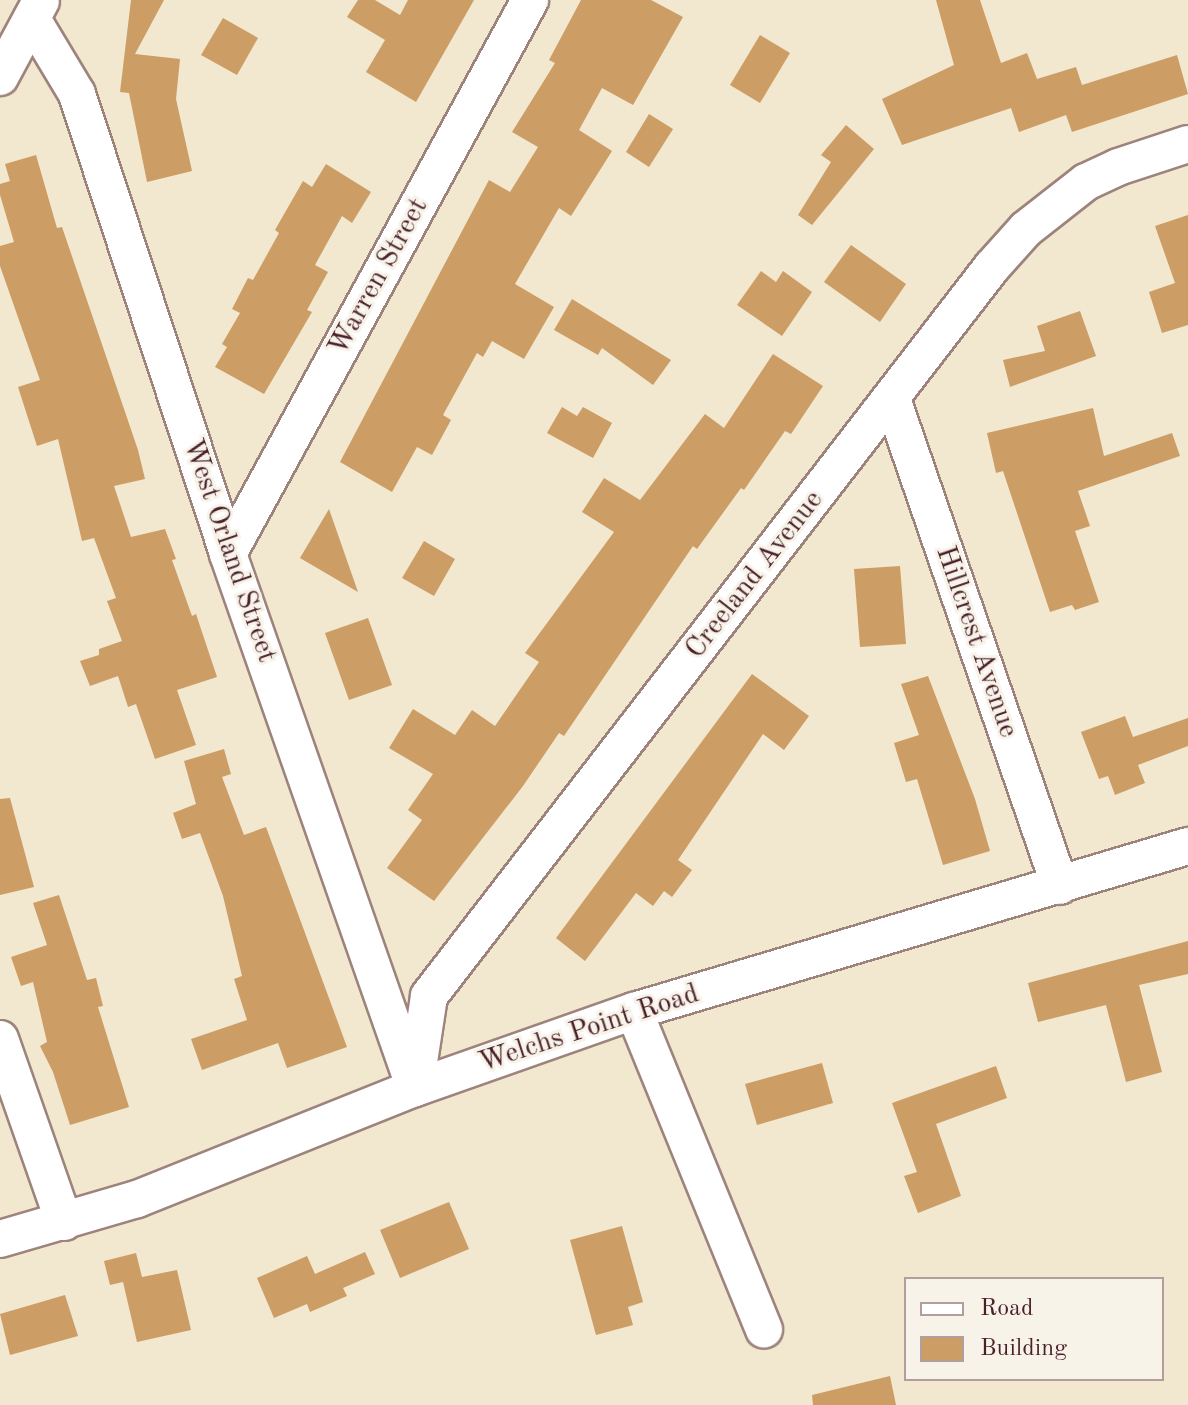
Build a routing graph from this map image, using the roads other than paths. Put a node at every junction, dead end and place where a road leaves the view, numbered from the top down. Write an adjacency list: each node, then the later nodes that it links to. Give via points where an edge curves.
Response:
1 (530, 0): 6 (street, Warren Street)
2 (36, 10): 3 (street); 6 (street, West Orland Street, via 77,94)
3 (0, 77)
4 (1188, 144): 5 (street, Creeland Avenue, via 1086,182 1026,229)
5 (892, 399): 8 (street, Hillcrest Avenue); 11 (street, Creeland Avenue, via 429,996)
6 (228, 554): 11 (street, West Orland Street)
7 (1188, 846): 8 (street, Welchs Point Road)
8 (1060, 886): 9 (street, Welchs Point Road)
9 (634, 1011): 11 (street, Welchs Point Road); 14 (street)
10 (0, 1039): 12 (street)
11 (415, 1088): 12 (street, Welchs Point Road, via 242,1159)
12 (64, 1222): 13 (street, Welchs Point Road)
13 (0, 1239)
14 (764, 1329)

